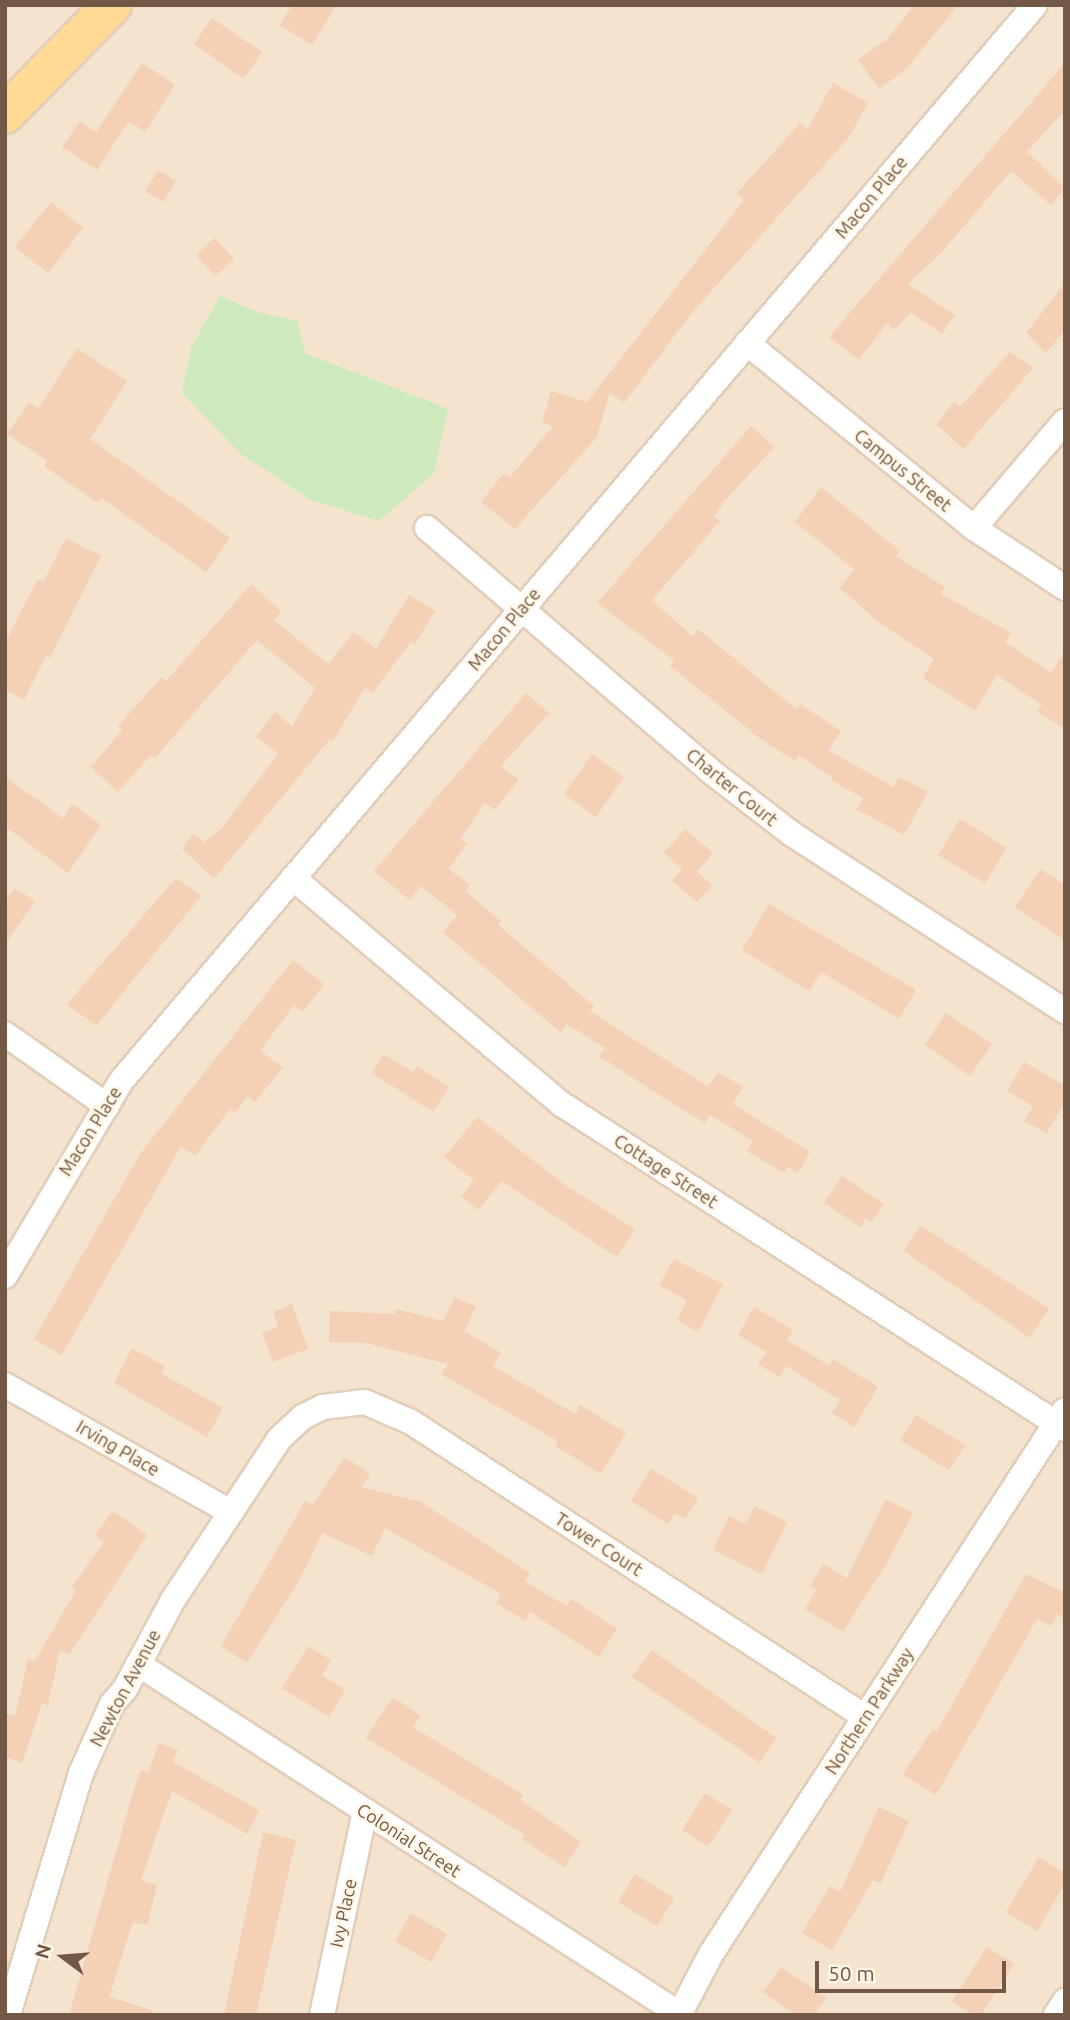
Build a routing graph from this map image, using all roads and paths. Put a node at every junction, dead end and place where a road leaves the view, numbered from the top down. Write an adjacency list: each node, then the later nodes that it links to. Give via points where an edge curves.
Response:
1 (112, 5): 3 (main road)
2 (1035, 5): 4 (street, Macon Place)
3 (5, 114)
4 (747, 342): 7 (street, Campus Street); 9 (street, Macon Place)
5 (1065, 421): 7 (street)
6 (426, 528): 9 (street, Charter Court)
7 (974, 528): 8 (street, Campus Street)
8 (1065, 588)
9 (520, 609): 10 (street, Macon Place); 11 (street, Charter Court, via 792,834)
10 (293, 878): 13 (street, Macon Place, via 122,1080); 17 (street, Cottage Street, via 563,1105)
11 (1065, 1011)
12 (5, 1034): 13 (street)
13 (107, 1106): 14 (street, Macon Place)
14 (5, 1276)
15 (5, 1385): 18 (street, Irving Place)
16 (323, 1407): 18 (street, Newton Avenue, via 303,1417 279,1439); 20 (street, Tower Court, via 365,1402 411,1422)
17 (1062, 1420): 20 (street, Northern Parkway)
18 (230, 1512): 19 (street, Newton Avenue)
19 (138, 1664): 21 (street, Colonial Street); 24 (street, Newton Avenue, via 112,1704 81,1773)
20 (865, 1717): 23 (street, Northern Parkway, via 711,1954)
21 (365, 1811): 23 (street, Colonial Street); 25 (street, Ivy Place)
22 (1065, 2001): 26 (street)
23 (680, 2014)
24 (8, 2015)
25 (322, 2015)
26 (1056, 2015)

